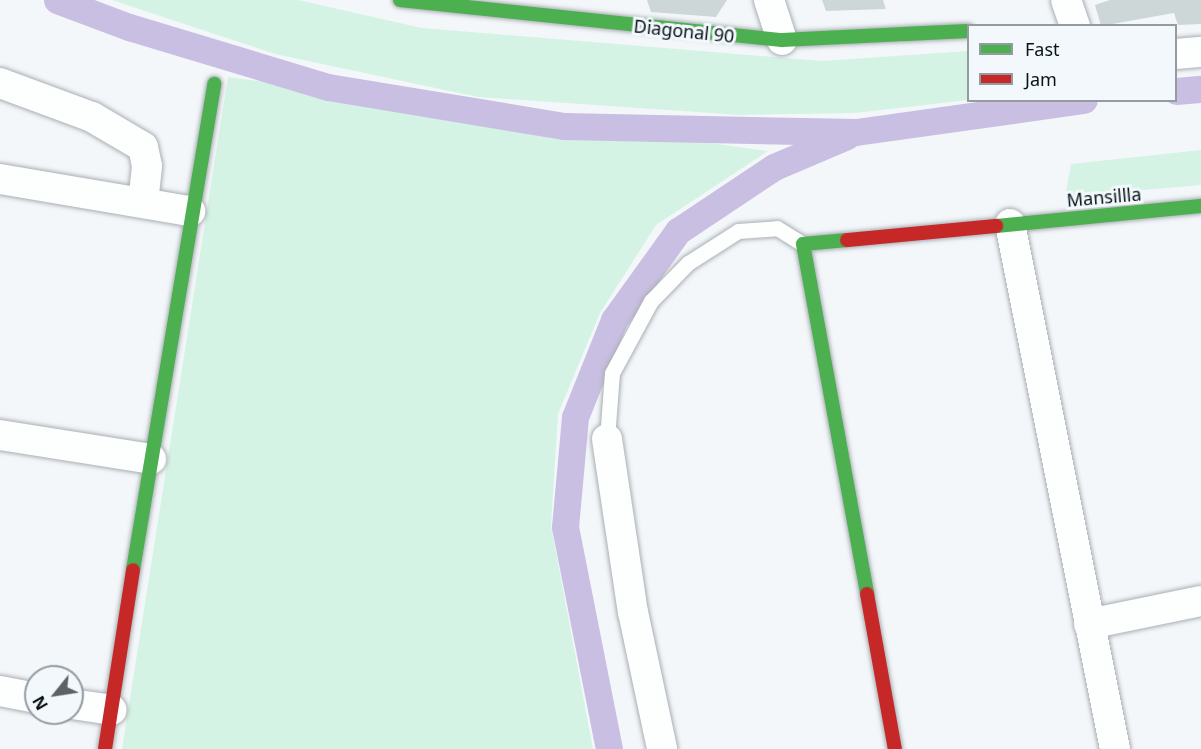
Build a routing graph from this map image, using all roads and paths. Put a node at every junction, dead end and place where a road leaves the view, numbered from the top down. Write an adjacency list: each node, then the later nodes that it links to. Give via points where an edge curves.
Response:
1 (400, 0): 4 (street, Diagonal 90)
2 (769, 0): 7 (street)
3 (1066, 0): 5 (street)
4 (418, 1): 7 (street, Diagonal 90)
5 (1074, 24)
6 (967, 31): 7 (street, Diagonal 90)
7 (782, 40)
8 (1201, 52): 9 (street)
9 (1177, 54)
10 (0, 82): 13 (street, via 92,117 143,147 147,166)
11 (213, 84): 15 (street)
12 (0, 179): 13 (street)
13 (144, 203): 15 (street)
14 (1201, 206): 16 (street, Mansillla)
15 (189, 211): 20 (street)
16 (1010, 224): 17 (street, Mansillla); 22 (street)
17 (803, 243): 19 (lane, via 777,228 738,231 687,263 651,301 612,373); 29 (street)
18 (0, 435): 20 (street)
19 (607, 439): 28 (street, via 633,612)
20 (151, 459): 26 (street)
21 (1201, 602): 22 (street)
22 (1089, 624): 30 (street)
23 (0, 691): 24 (street)
24 (24, 696)
25 (84, 706): 26 (street)
26 (111, 711): 27 (street)
27 (105, 749)
28 (662, 749)
29 (895, 749)
30 (1115, 749)

